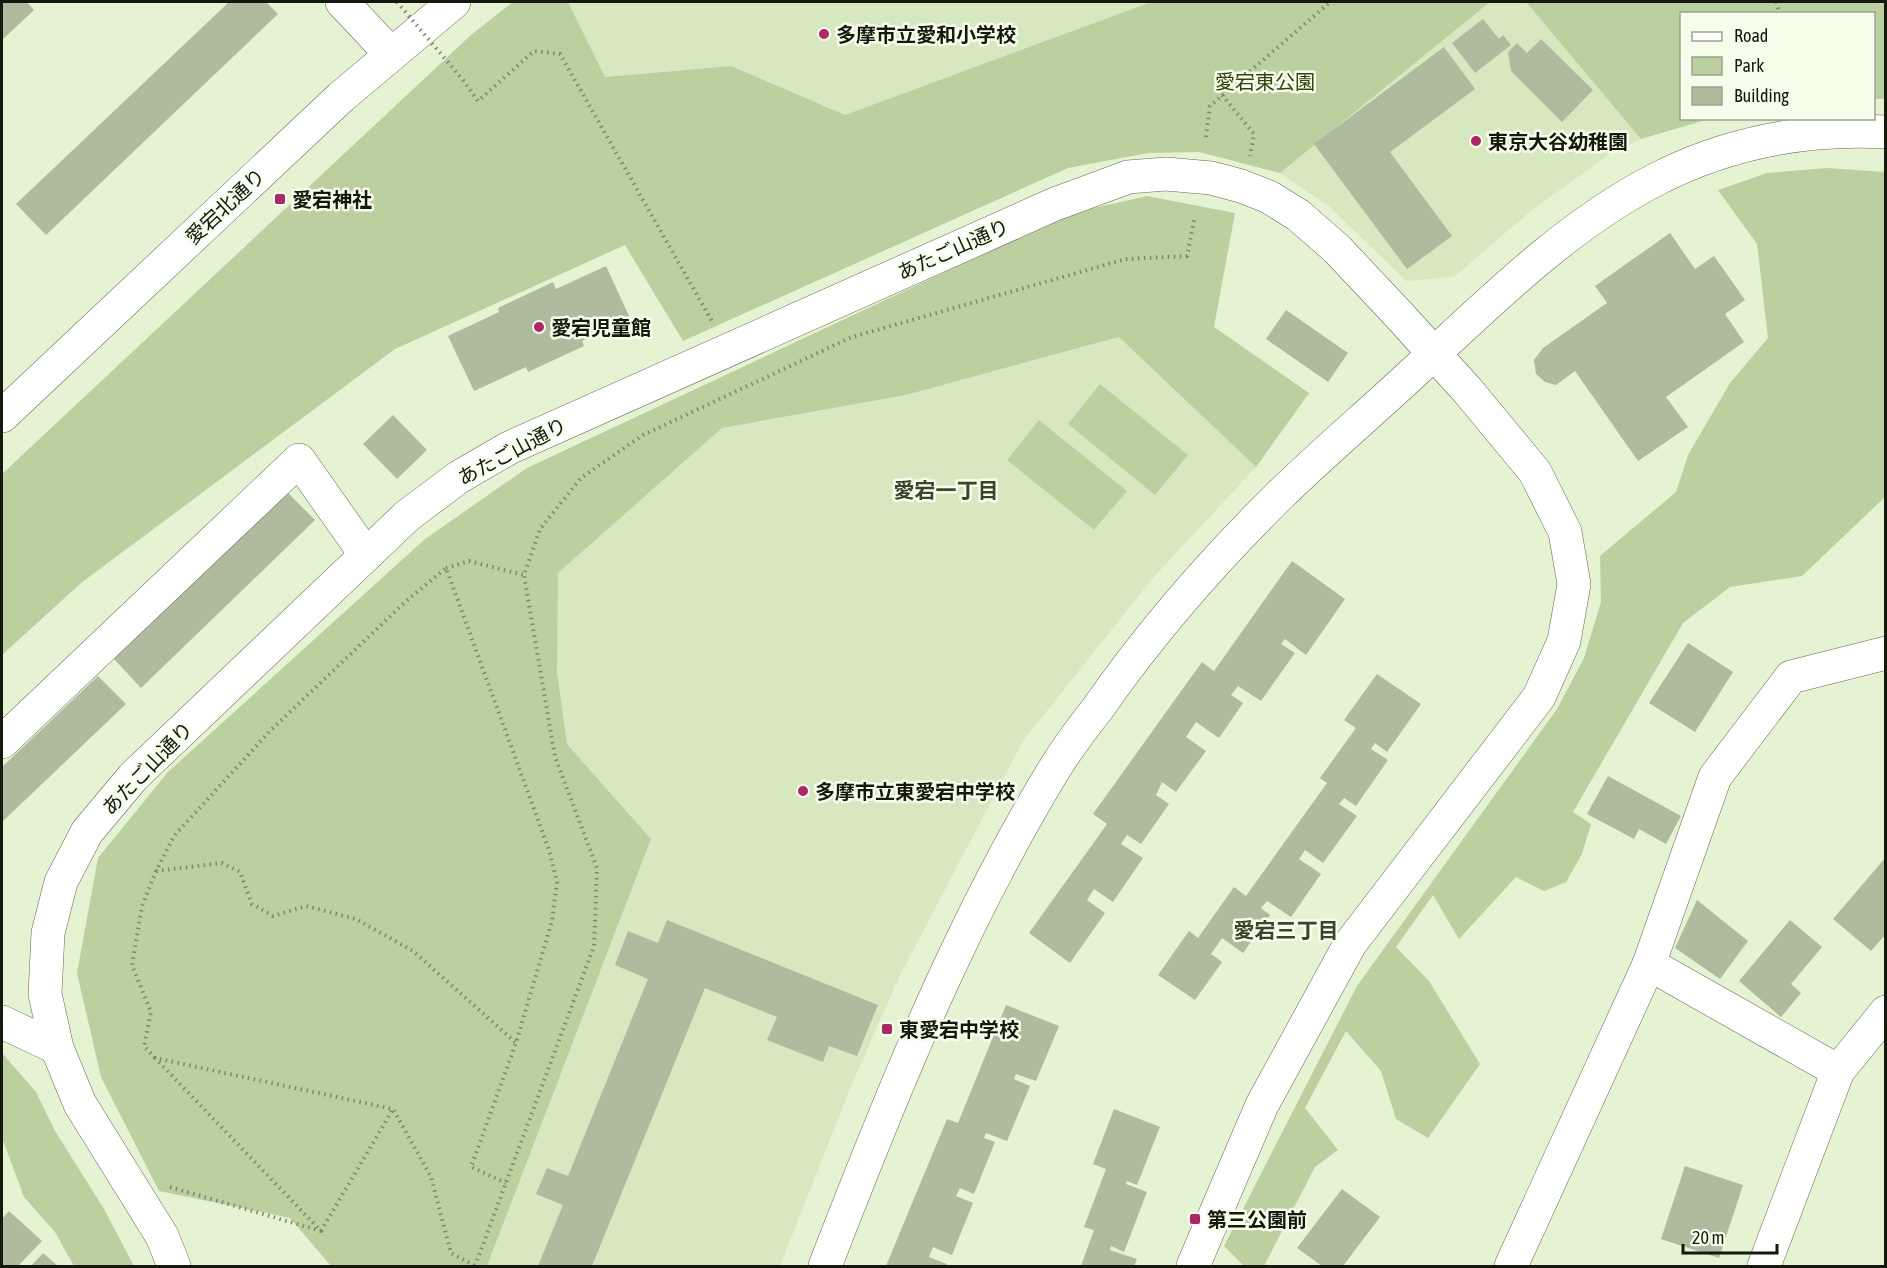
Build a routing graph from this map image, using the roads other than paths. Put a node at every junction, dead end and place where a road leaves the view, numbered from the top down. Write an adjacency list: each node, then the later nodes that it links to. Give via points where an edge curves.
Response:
1 (342, 2): 3 (street)
2 (453, 2): 3 (street, 愛宕北通り)
3 (391, 54): 6 (street, 愛宕北通り)
4 (1886, 132): 5 (street, via 1832,131 1749,144 1655,180 1558,245)
5 (1434, 353): 7 (street, あたご山通り, via 1337,249 1269,196 1211,178 1166,174 1128,177 1055,204 509,448 407,516); 16 (street, via 1280,495 1185,597 1118,679 1057,765 983,894 949,966); 17 (street, あたご山通り, via 1535,472 1565,532 1574,584 1564,641 1539,697 1350,944 1262,1106)
6 (2, 416)
7 (366, 555): 9 (street, via 299,460); 13 (street, あたご山通り, via 133,777 87,832 61,882 48,933 45,994)
8 (1886, 652): 10 (street, via 1791,676 1714,777)
9 (2, 742)
10 (1649, 964): 14 (street); 18 (street)
11 (1886, 1012): 14 (street)
12 (2, 1022): 13 (street)
13 (57, 1048): 15 (street, あたご山通り, via 80,1104 162,1236)
14 (1838, 1071): 19 (street)
15 (174, 1266)
16 (825, 1266)
17 (1193, 1266)
18 (1511, 1266)
19 (1764, 1266)

